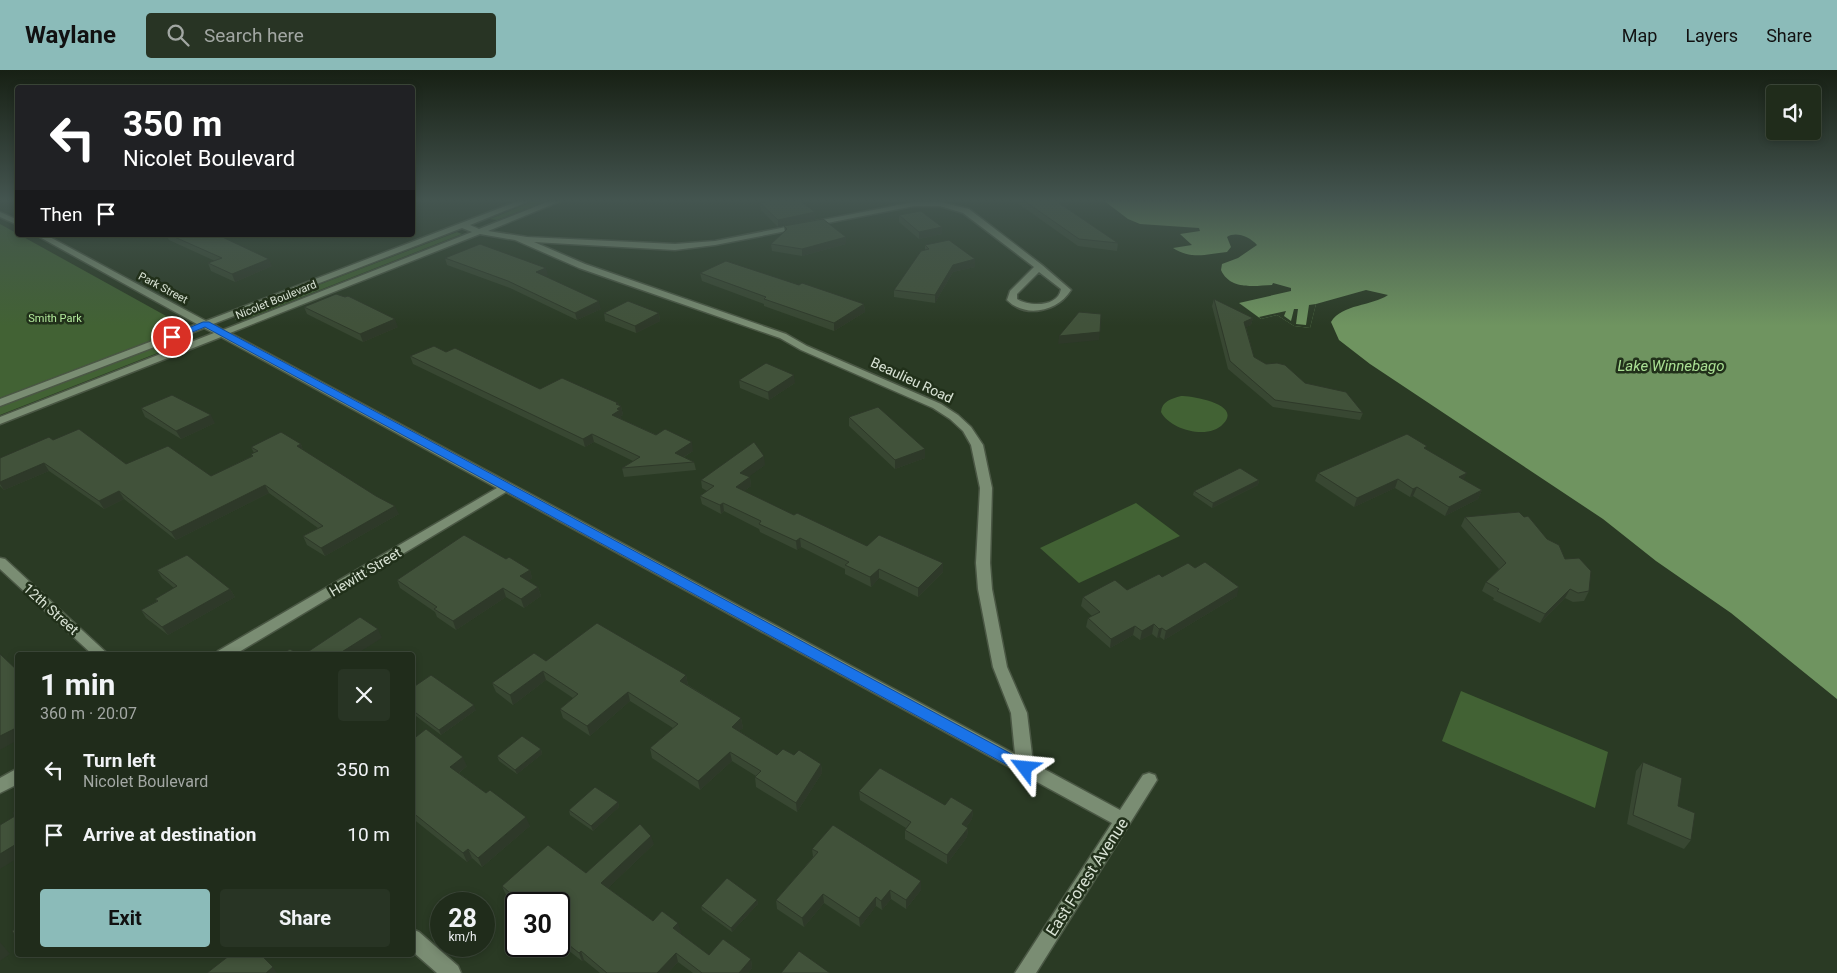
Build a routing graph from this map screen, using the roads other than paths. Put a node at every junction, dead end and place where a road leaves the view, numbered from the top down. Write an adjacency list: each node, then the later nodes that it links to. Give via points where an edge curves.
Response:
1 (53, 242): 9 (street, Park Street)
2 (418, 242): 9 (street, Nicolet Boulevard)
3 (454, 242): 10 (street, Nicolet Boulevard)
4 (526, 242): 17 (street, Beaulieu Road, via 582,266 783,336 937,406 967,429 977,445 986,488 984,589 1000,667 1019,713)
5 (584, 242): 6 (street, via 688,246)
6 (714, 242)
7 (1007, 242): 8 (street)
8 (1039, 267): 8 (street, via 1013,293 1012,300 1016,304 1041,307 1064,295 1064,287)
9 (206, 324): 10 (street, Park Street); 11 (street, Nicolet Boulevard)
10 (222, 334): 12 (street, Nicolet Boulevard); 13 (street, Park Street)
11 (0, 403)
12 (0, 420)
13 (507, 487): 16 (street, Hewitt Street); 17 (street, Park Street)
14 (0, 562): 15 (street, 12th Street)
15 (99, 652)
16 (228, 652)
17 (1025, 768): 21 (street, Park Street)
18 (15, 777): 20 (street)
19 (1149, 780): 21 (street, East Forest Avenue)
20 (0, 786)
21 (1123, 820): 24 (street, East Forest Avenue)
22 (415, 941): 23 (street)
23 (451, 973)
24 (1025, 973)

